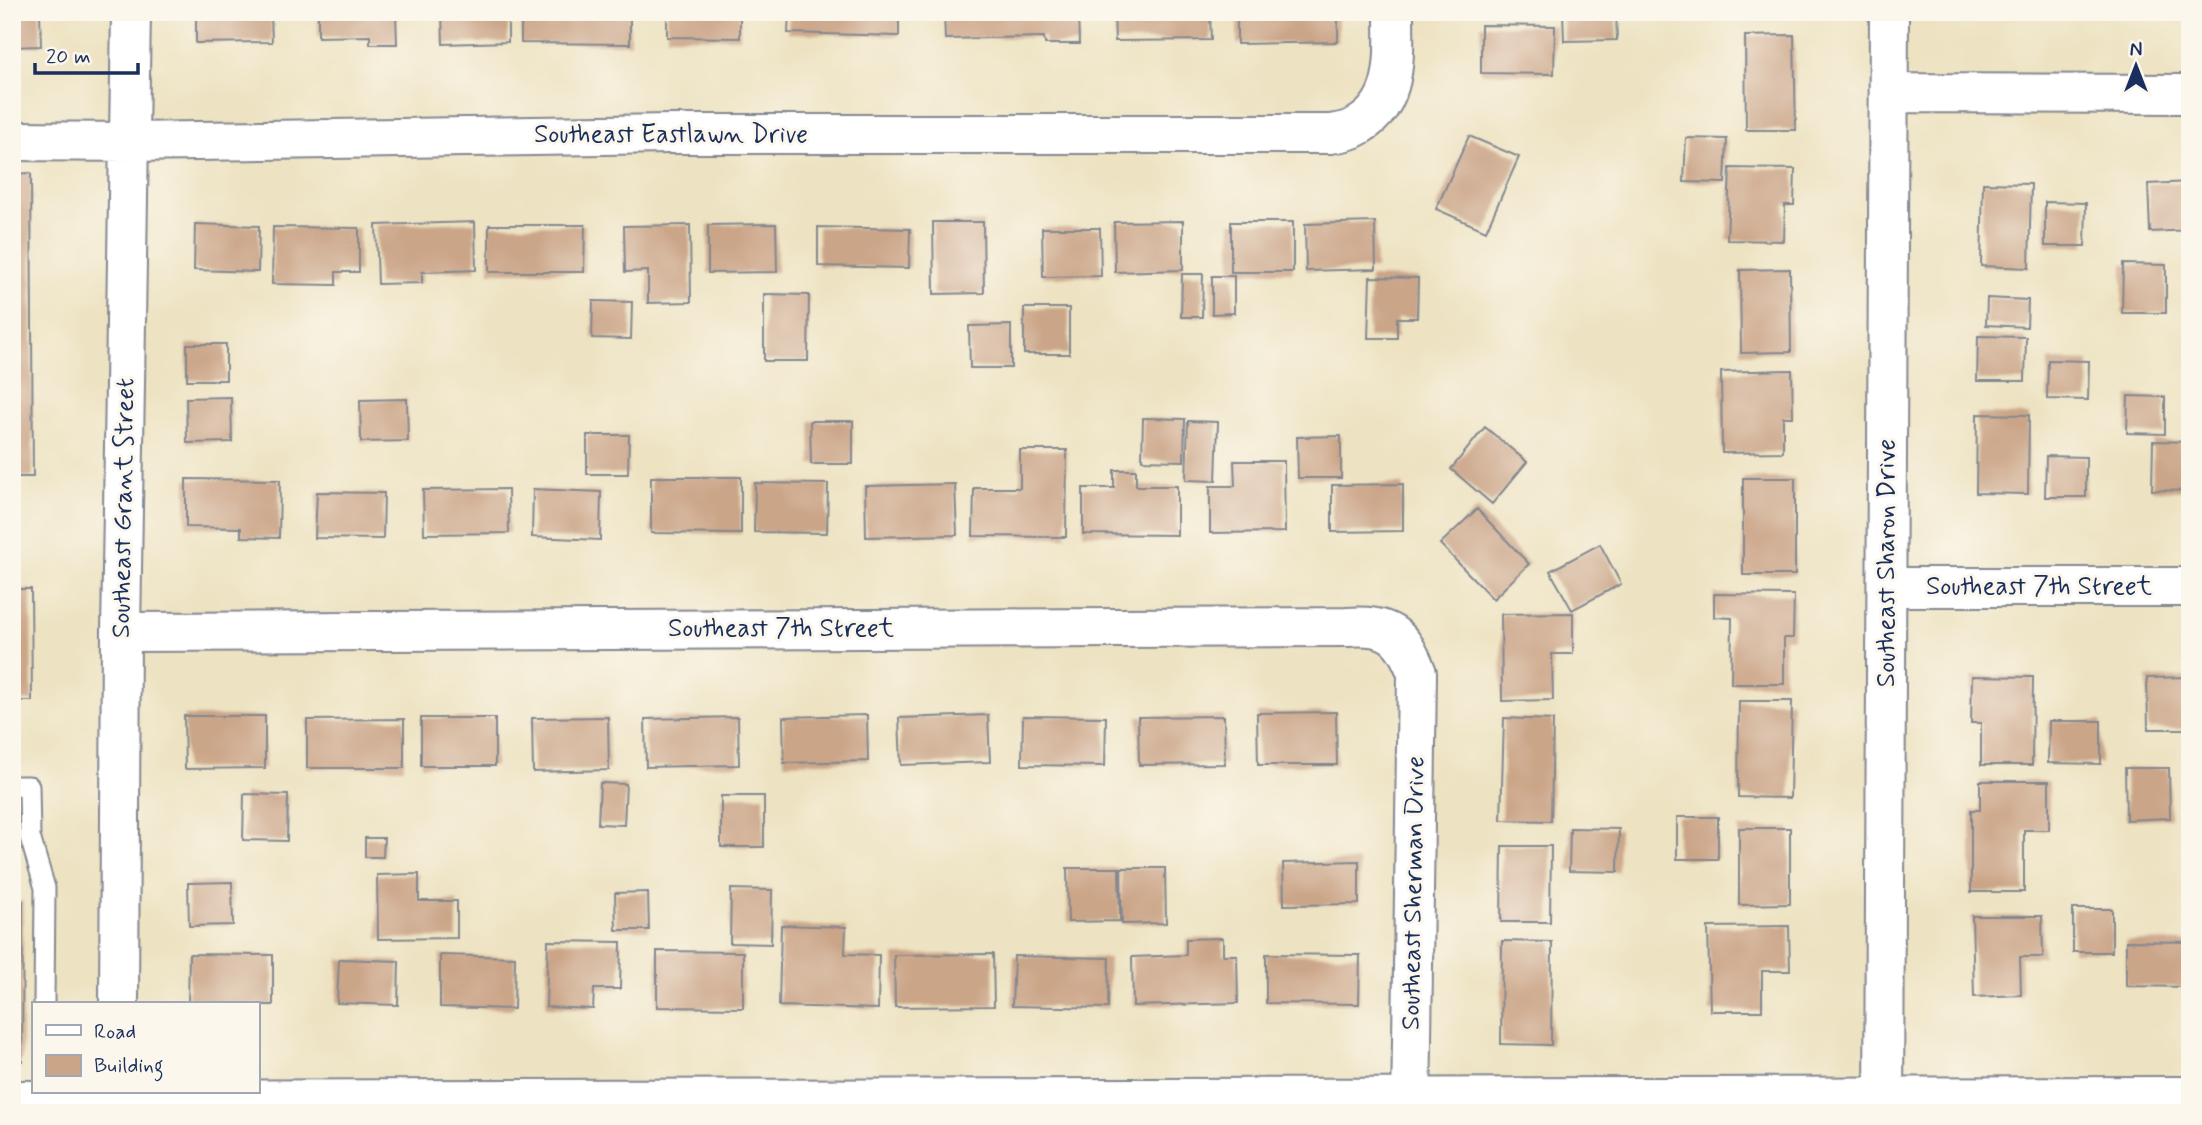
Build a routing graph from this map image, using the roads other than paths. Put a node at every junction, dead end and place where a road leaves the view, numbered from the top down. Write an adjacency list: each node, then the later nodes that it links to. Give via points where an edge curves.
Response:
1 (131, 12): 7 (street, Southeast Grant Street)
2 (1394, 12): 7 (street, Southeast Eastlawn Drive, via 1391,86 1376,112 1352,129 1330,134 671,134)
3 (1889, 12): 4 (street, Southeast Sharon Drive)
4 (1889, 93): 5 (street); 8 (street, Southeast Sharon Drive)
5 (2190, 94)
6 (12, 141): 7 (street, Southeast Eastlawn Drive)
7 (130, 142): 10 (street, Southeast Grant Street)
8 (1888, 587): 9 (street, Southeast 7th Street); 18 (street, Southeast Sharon Drive)
9 (2190, 587)
10 (121, 632): 11 (street, Southeast 7th Street, via 1370,625 1391,633 1408,649); 14 (street, Southeast Grant Street)
11 (1417, 673): 20 (street, Southeast Sherman Drive)
12 (12, 786): 13 (lane, via 29,786 30,837 45,888)
13 (44, 1002)
14 (119, 1002)
15 (119, 1095): 17 (street); 21 (street)
16 (2190, 1096): 18 (street)
17 (33, 1097)
18 (1884, 1104): 20 (street)
19 (957, 1105): 20 (street); 22 (street)
20 (1411, 1105)
21 (202, 1106): 22 (street)
22 (501, 1106)

